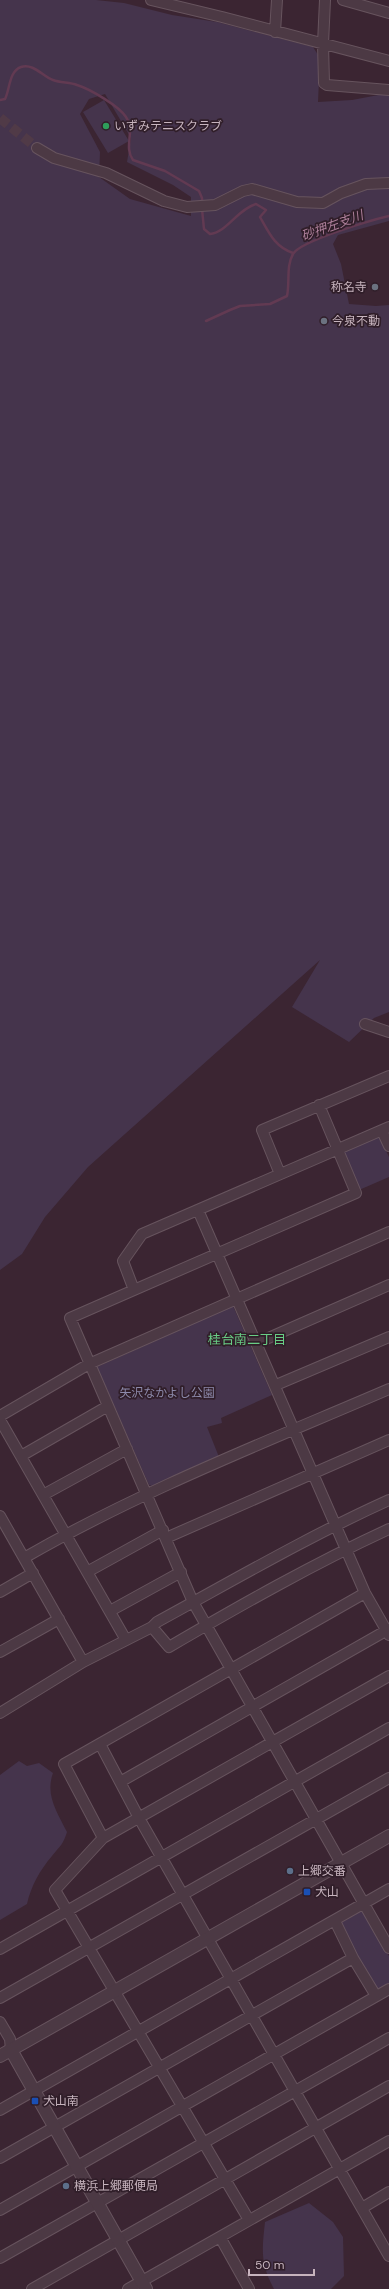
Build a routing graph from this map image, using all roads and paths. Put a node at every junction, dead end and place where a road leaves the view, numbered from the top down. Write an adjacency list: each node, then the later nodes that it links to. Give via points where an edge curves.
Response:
1 (150, 0): 6 (street)
2 (277, 0): 6 (street)
3 (325, 0): 7 (street)
4 (343, 0): 5 (street)
5 (389, 13)
6 (275, 32): 7 (street)
7 (323, 44): 8 (street); 9 (street, via 324,83)
8 (389, 61)
9 (389, 90)
10 (37, 148): 11 (street, via 54,158 106,173 164,201 187,206 215,205 252,189 297,202 323,203 366,184)
11 (389, 183)
12 (365, 1024): 13 (street)
13 (389, 1032)
14 (389, 1076): 15 (street)
15 (319, 1105): 18 (street); 19 (street, via 262,1130)
16 (385, 1129): 17 (street); 18 (street)
17 (389, 1146)
18 (339, 1149): 19 (street); 22 (street, via 356,1193)
19 (280, 1174): 20 (street)
20 (198, 1210): 22 (street); 24 (street, via 142,1234 123,1261)
21 (389, 1232): 25 (street)
22 (218, 1254): 24 (street); 25 (street)
23 (389, 1286): 27 (street)
24 (134, 1290): 28 (street, via 70,1318)
25 (237, 1298): 27 (street); 28 (street)
26 (389, 1337): 29 (street)
27 (257, 1344): 29 (street)
28 (89, 1364): 31 (street); 32 (street)
29 (276, 1385): 34 (street)
30 (389, 1389): 34 (street)
31 (108, 1406): 36 (street); 37 (street)
32 (0, 1416)
33 (0, 1420): 37 (street)
34 (294, 1430): 38 (street); 40 (street)
35 (389, 1440): 38 (street)
36 (127, 1450): 39 (street); 40 (street)
37 (21, 1456): 39 (street)
38 (313, 1473): 43 (street); 47 (street)
39 (43, 1495): 46 (street)
40 (147, 1495): 46 (street); 47 (street)
41 (389, 1500): 43 (street)
42 (0, 1516): 45 (street)
43 (335, 1524): 48 (street); 55 (street)
44 (389, 1529): 48 (street)
45 (4, 1531): 49 (street)
46 (65, 1534): 49 (street); 50 (street)
47 (164, 1534): 50 (street); 51 (street)
48 (346, 1549): 54 (street); 58 (street)
49 (24, 1558): 52 (street)
50 (87, 1572): 56 (street)
51 (181, 1572): 55 (street); 56 (street)
52 (33, 1573): 53 (street); 57 (street)
53 (0, 1592)
54 (365, 1593): 60 (street); 64 (street)
55 (193, 1602): 58 (street); 59 (street)
56 (110, 1611): 61 (street)
57 (58, 1619): 62 (street); 63 (street)
58 (206, 1624): 59 (street, via 169,1647); 64 (street)
59 (152, 1627): 61 (street)
60 (388, 1631): 66 (street)
61 (126, 1640): 63 (street)
62 (0, 1652)
63 (83, 1662): 67 (street)
64 (231, 1670): 66 (street); 70 (street)
65 (389, 1676): 69 (street)
66 (252, 1707): 69 (street); 72 (street)
67 (0, 1712)
68 (389, 1728): 73 (street)
69 (272, 1743): 73 (street); 74 (street)
70 (100, 1744): 72 (street); 77 (street, via 64,1764)
71 (389, 1778): 75 (street)
72 (120, 1782): 74 (street)
73 (295, 1782): 75 (street); 78 (street)
74 (140, 1818): 77 (street); 78 (street)
75 (315, 1819): 79 (street); 81 (street)
76 (389, 1836): 79 (street)
77 (103, 1838): 83 (street, via 55,1890)
78 (163, 1856): 81 (street); 83 (street)
79 (340, 1863): 82 (street); 85 (street)
80 (389, 1889): 82 (street)
81 (184, 1894): 85 (street); 87 (street)
82 (363, 1904): 84 (street); 86 (street)
83 (67, 1910): 87 (street); 88 (street)
84 (335, 1921): 89 (street); 90 (street)
85 (208, 1938): 90 (street); 92 (street)
86 (387, 1941)
87 (89, 1948): 92 (street); 94 (street)
88 (0, 1949)
89 (353, 1958): 93 (street); 95 (street)
90 (232, 1978): 95 (street); 97 (street)
91 (389, 1989): 93 (street)
92 (114, 1992): 97 (street); 99 (street)
93 (376, 1996): 100 (street)
94 (0, 1998)
95 (252, 2014): 100 (street); 102 (street)
96 (0, 2022): 99 (street, via 10,2039)
97 (138, 2032): 102 (street); 104 (street)
98 (389, 2038): 105 (street)
99 (11, 2050): 101 (street); 104 (street)
100 (274, 2054): 105 (street); 106 (street)
101 (0, 2056)
102 (159, 2067): 106 (street); 108 (street)
103 (389, 2086): 109 (street)
104 (34, 2090): 107 (street); 108 (street)
105 (295, 2090): 109 (street); 111 (street)
106 (182, 2107): 111 (street); 113 (street)
107 (0, 2110)
108 (54, 2127): 112 (street); 113 (street)
109 (316, 2127): 114 (street); 115 (street)
110 (389, 2141): 114 (street)
111 (204, 2143): 115 (street); 117 (street)
112 (0, 2158)
113 (77, 2166): 117 (street); 119 (street)
114 (340, 2169): 118 (street); 120 (street)
115 (225, 2179): 120 (street); 122 (street)
116 (389, 2192): 118 (street)
117 (97, 2203): 122 (street); 125 (street)
118 (362, 2208): 123 (street)
119 (0, 2210)
120 (249, 2220): 121 (street)
121 (220, 2237): 126 (street); 129 (street)
122 (118, 2240): 126 (street); 127 (street)
123 (386, 2241): 124 (street)
124 (389, 2256)
125 (0, 2258)
126 (144, 2285): 128 (street)
127 (32, 2289)
128 (128, 2289)
129 (249, 2289)

